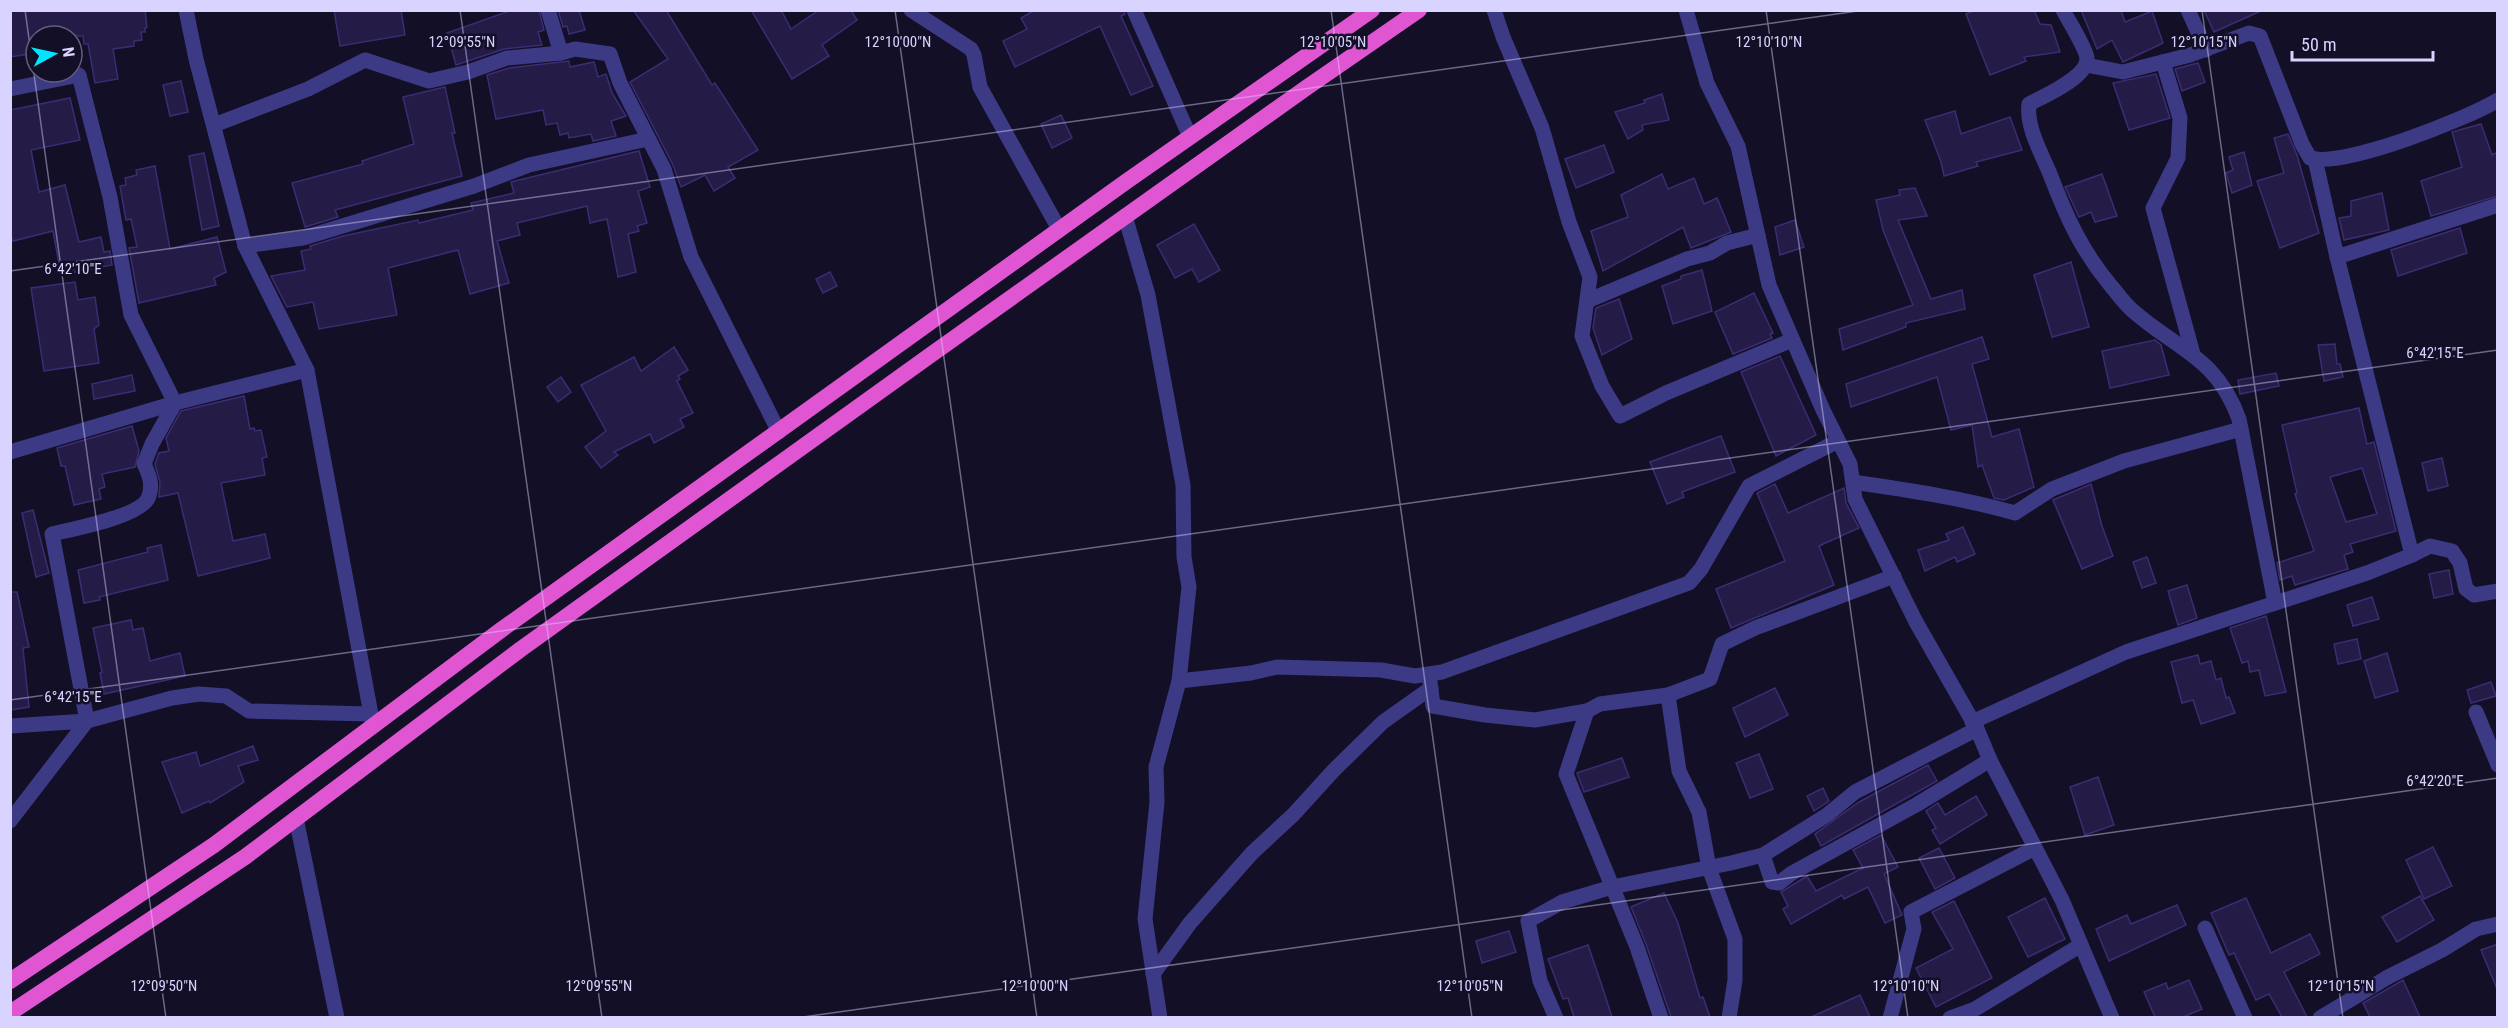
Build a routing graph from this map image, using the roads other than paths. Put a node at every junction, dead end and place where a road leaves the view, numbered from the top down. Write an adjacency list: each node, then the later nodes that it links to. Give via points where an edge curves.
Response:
1 (186, 10): 17 (street)
2 (548, 10): 12 (street)
3 (911, 10): 23 (street, via 971,49 980,87)
4 (1134, 10): 18 (street)
5 (1372, 10): 18 (highway)
6 (1419, 10): 22 (highway)
7 (1494, 10): 27 (street, via 1542,128 1590,278)
8 (1686, 10): 24 (street, via 1707,83 1738,146)
9 (2063, 10): 14 (street, via 2087,56)
10 (2188, 10): 11 (street)
11 (2206, 50): 13 (street); 20 (street, via 2249,33 2260,36 2302,144 2310,158)
12 (561, 53): 17 (street, via 507,58 429,81 365,60 308,89); 19 (street, via 575,50 610,54)
13 (2163, 62): 14 (street, via 2123,72); 29 (street, via 2180,118 2178,158 2153,208)
14 (2086, 65): 29 (street, via 2078,76 2030,104 2028,115 2033,132 2086,255 2130,309)
15 (10, 89): 31 (street, via 79,75 110,197 131,315)
16 (2498, 100): 20 (street, via 2422,133 2331,159)
17 (214, 125): 25 (street)
18 (1190, 136): 23 (highway)
19 (648, 139): 25 (street, via 529,165 474,186 303,238); 33 (street, via 664,169 691,257)
20 (2315, 159): 26 (street)
21 (2498, 205): 26 (street)
22 (1125, 216): 41 (street, via 1148,295 1183,485 1184,556 1189,587); 52 (highway, via 521,649)
23 (1059, 229): 33 (highway)
24 (1758, 235): 27 (street, via 1727,243); 28 (street, via 1769,285)
25 (245, 246): 30 (street)
26 (2337, 257): 37 (street)
27 (1587, 301): 28 (street, via 1581,336 1602,386 1620,416)
28 (1792, 340): 34 (street)
29 (2193, 354): 32 (street, via 2228,395)
30 (308, 370): 31 (street); 46 (street)
31 (174, 403): 35 (street); 47 (street, via 144,464 150,478 149,497 143,506 103,522 52,534)
32 (2241, 429): 36 (street, via 2124,461 2052,489 2016,513 1934,494); 40 (street)
33 (779, 432): 46 (highway)
34 (1839, 441): 36 (street); 42 (street, via 1749,486 1689,583 1442,672)
35 (10, 452)
36 (1853, 482): 38 (street, via 1856,499)
37 (2412, 555): 39 (street, via 2430,546 2452,551 2460,563 2466,589 2474,595); 40 (street)
38 (1894, 576): 43 (street, via 1722,644 1710,679); 48 (street)
39 (2498, 591)
40 (2276, 603): 48 (street, via 2126,651)
41 (1179, 681): 42 (street, via 1277,668 1381,670); 61 (street, via 1156,767 1157,802 1145,919)
42 (1430, 681): 44 (street, via 1433,706 1535,720); 61 (street, via 1383,722 1252,853 1190,923)
43 (1668, 695): 44 (street, via 1600,704); 56 (street, via 1679,771 1699,812)
44 (1587, 711): 57 (street, via 1566,774)
45 (2476, 712): 51 (street)
46 (372, 719): 47 (street, via 249,711 226,696 199,694); 62 (highway, via 214,845)
47 (87, 721): 49 (street); 53 (street)
48 (1974, 725): 50 (street); 55 (street, via 1855,792 1827,815)
49 (10, 726)
50 (1990, 760): 54 (street); 55 (street, via 1779,883 1772,882)
51 (2498, 765)
52 (296, 818): 63 (highway, via 176,905); 64 (street)
53 (10, 821)
54 (2035, 848): 60 (street); 69 (street, via 1911,912 1914,929)
55 (1763, 855): 56 (street)
56 (1709, 868): 57 (street); 68 (street, via 1735,939 1735,980)
57 (1611, 887): 66 (street, via 1562,902 1528,921 1540,981); 67 (street)
58 (2498, 924): 73 (street, via 2476,929)
59 (2205, 928): 72 (street)
60 (2081, 945): 70 (street, via 1975,1009); 71 (street)
61 (1153, 974): 65 (street)
62 (10, 981)
63 (10, 1013)
64 (337, 1017)
65 (1160, 1017)
66 (1556, 1017)
67 (1661, 1017)
68 (1729, 1017)
69 (1890, 1017)
70 (1950, 1017)
71 (2112, 1017)
72 (2245, 1017)
73 (2320, 1017)

